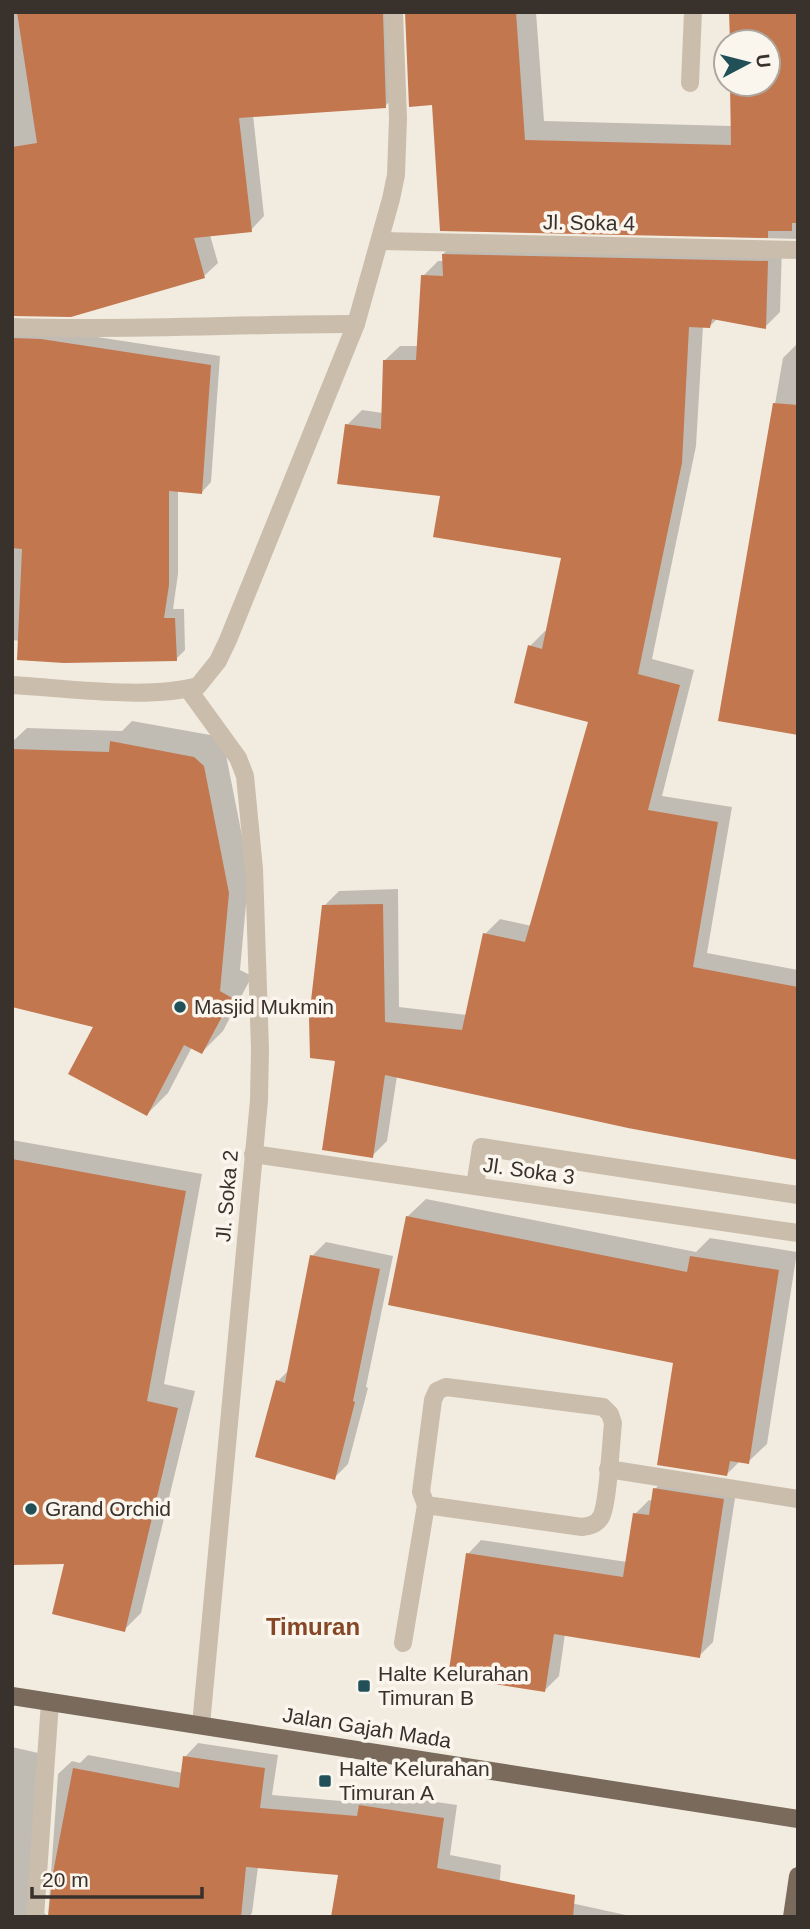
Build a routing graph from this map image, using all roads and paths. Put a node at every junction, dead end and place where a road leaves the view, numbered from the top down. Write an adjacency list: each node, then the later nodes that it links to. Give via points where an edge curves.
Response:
1 (394, 12): 4 (street, via 399,150)
2 (693, 12): 3 (street)
3 (690, 83)
4 (380, 242): 5 (street, Jl. Soka 4); 6 (street)
5 (798, 250)
6 (356, 324): 7 (street, via 84,330); 9 (street, via 228,640 208,676)
7 (12, 327)
8 (12, 685): 9 (street, via 133,692)
9 (188, 689): 10 (street, Jl. Soka 2, via 238,758 249,801 260,1049)
10 (253, 1154): 11 (street, Jl. Soka 3); 20 (street, Jl. Soka 2)
11 (475, 1186): 12 (street, via 481,1147); 13 (street, Jl. Soka 3)
12 (798, 1195)
13 (798, 1233)
14 (608, 1469): 15 (street); 16 (street, via 605,1504 601,1518 592,1526); 16 (street, via 612,1423 603,1407 446,1387 437,1391 433,1400 421,1492)
15 (798, 1499)
16 (426, 1506): 17 (street)
17 (403, 1643)
18 (12, 1696): 19 (main road, Jalan Gajah Mada)
19 (50, 1702): 20 (main road, Jalan Gajah Mada); 23 (street)
20 (201, 1725): 21 (main road, Jalan Gajah Mada)
21 (798, 1819)
22 (798, 1875): 24 (main road)
23 (35, 1917)
24 (792, 1917)

